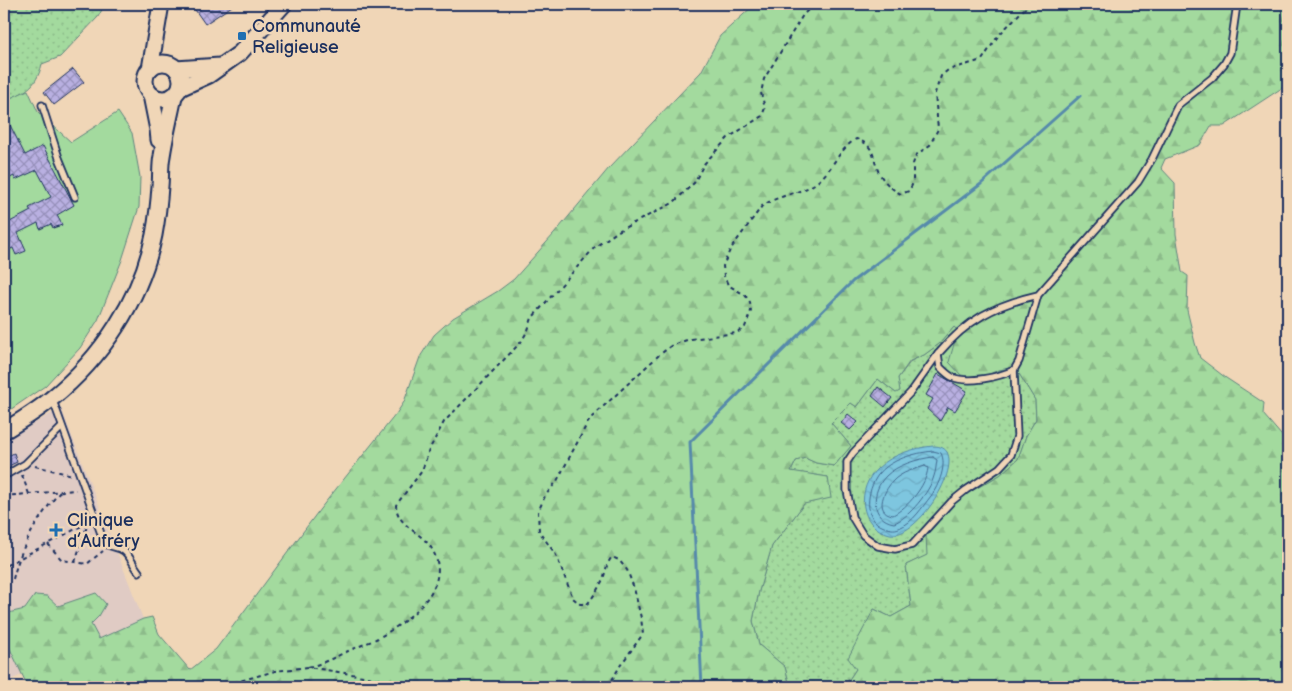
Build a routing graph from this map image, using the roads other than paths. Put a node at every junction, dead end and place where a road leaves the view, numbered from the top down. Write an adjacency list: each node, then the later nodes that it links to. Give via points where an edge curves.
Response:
1 (284, 4): 4 (street, via 244,48)
2 (1236, 4): 12 (lane, via 1230,53 1224,64 1178,105 1138,182)
3 (160, 8): 5 (street, via 162,43); 6 (street)
4 (220, 66): 5 (street); 7 (street)
5 (173, 67): 6 (street, via 160,64); 7 (street, via 181,78)
6 (150, 69): 8 (street, via 145,81)
7 (177, 92): 8 (street, via 169,98 159,99); 10 (street)
8 (151, 95): 10 (street)
9 (42, 105): 11 (lane)
10 (162, 157): 15 (street, via 154,237 132,299 99,351)
11 (74, 197)
12 (1038, 295): 13 (lane, via 991,310 954,335); 14 (lane)
13 (938, 354): 14 (lane, via 940,367 952,377 989,379); 14 (lane, via 911,392 848,462 847,490 852,517 863,535 878,546 895,549 912,545 951,502 1011,455 1017,436)
14 (1014, 370)
15 (50, 400): 16 (lane); 17 (street)
16 (62, 427): 18 (lane, via 25,464); 19 (lane, via 104,542 124,551)
17 (4, 431)
18 (4, 476)
19 (139, 572)

